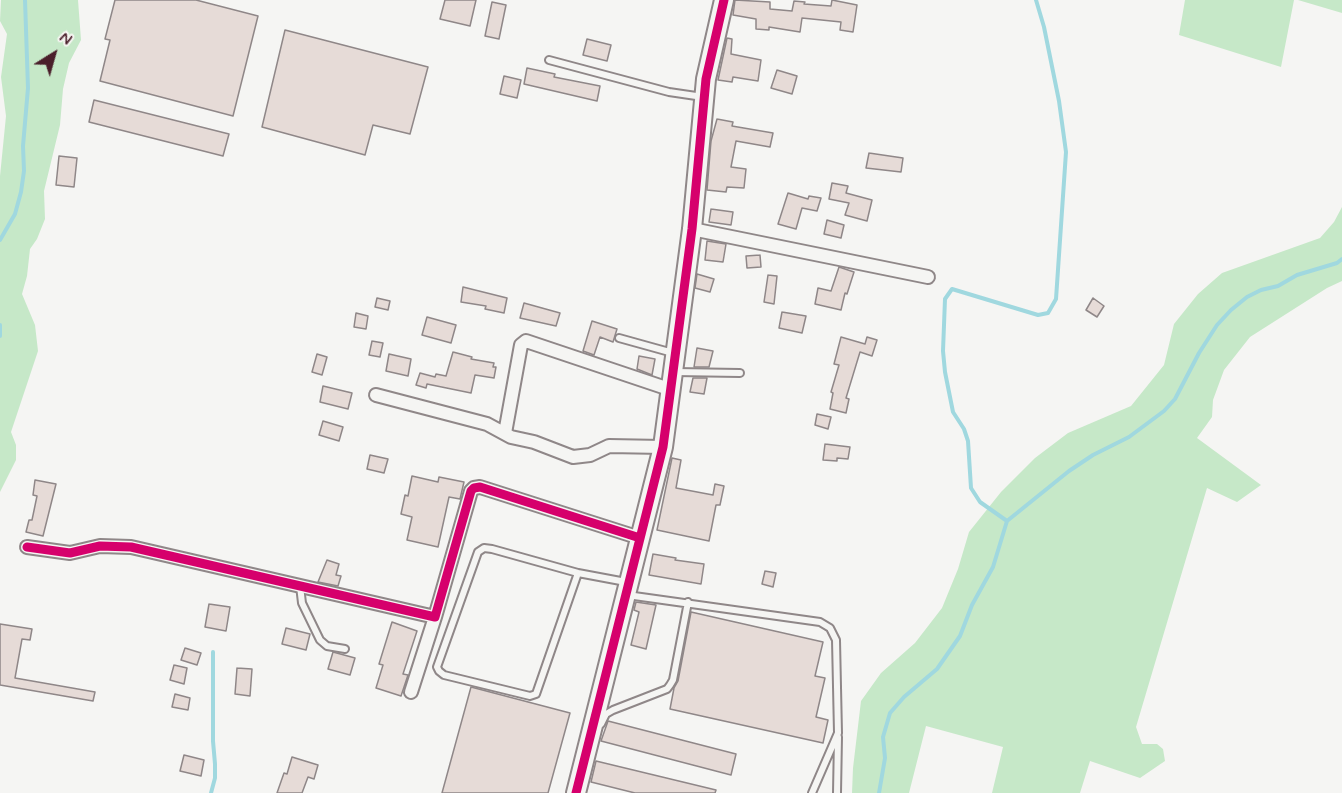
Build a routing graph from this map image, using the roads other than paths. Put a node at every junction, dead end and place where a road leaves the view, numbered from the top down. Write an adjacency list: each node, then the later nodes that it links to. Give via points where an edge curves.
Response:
1 (724, 0): 3 (street)
2 (549, 60): 3 (lane, via 669,92)
3 (704, 97): 4 (street)
4 (692, 229): 5 (street); 7 (street)
5 (928, 277)
6 (619, 338): 7 (lane)
7 (674, 372): 8 (lane); 10 (street, via 526,340 521,345); 11 (street)
8 (740, 373)
9 (376, 395): 10 (street, via 487,424)
10 (505, 433): 11 (street, via 573,458 609,446)
11 (663, 447): 12 (street)
12 (640, 538): 16 (street); 18 (street, via 474,488)
13 (27, 547): 15 (street, via 70,553 100,546 131,548)
14 (578, 573): 14 (lane, via 492,549 478,552 437,667 439,671 530,696 536,694); 16 (lane)
15 (300, 586): 18 (street); 19 (lane, via 302,603 320,640)
16 (628, 589): 17 (lane); 22 (street)
17 (688, 602): 21 (lane, via 820,622 830,628 836,640); 23 (lane, via 673,680 667,689 606,714)
18 (435, 617): 20 (street)
19 (345, 650)
20 (411, 692)
21 (838, 733): 24 (lane); 25 (lane)
22 (576, 793)
23 (582, 793)
24 (812, 793)
25 (837, 793)

